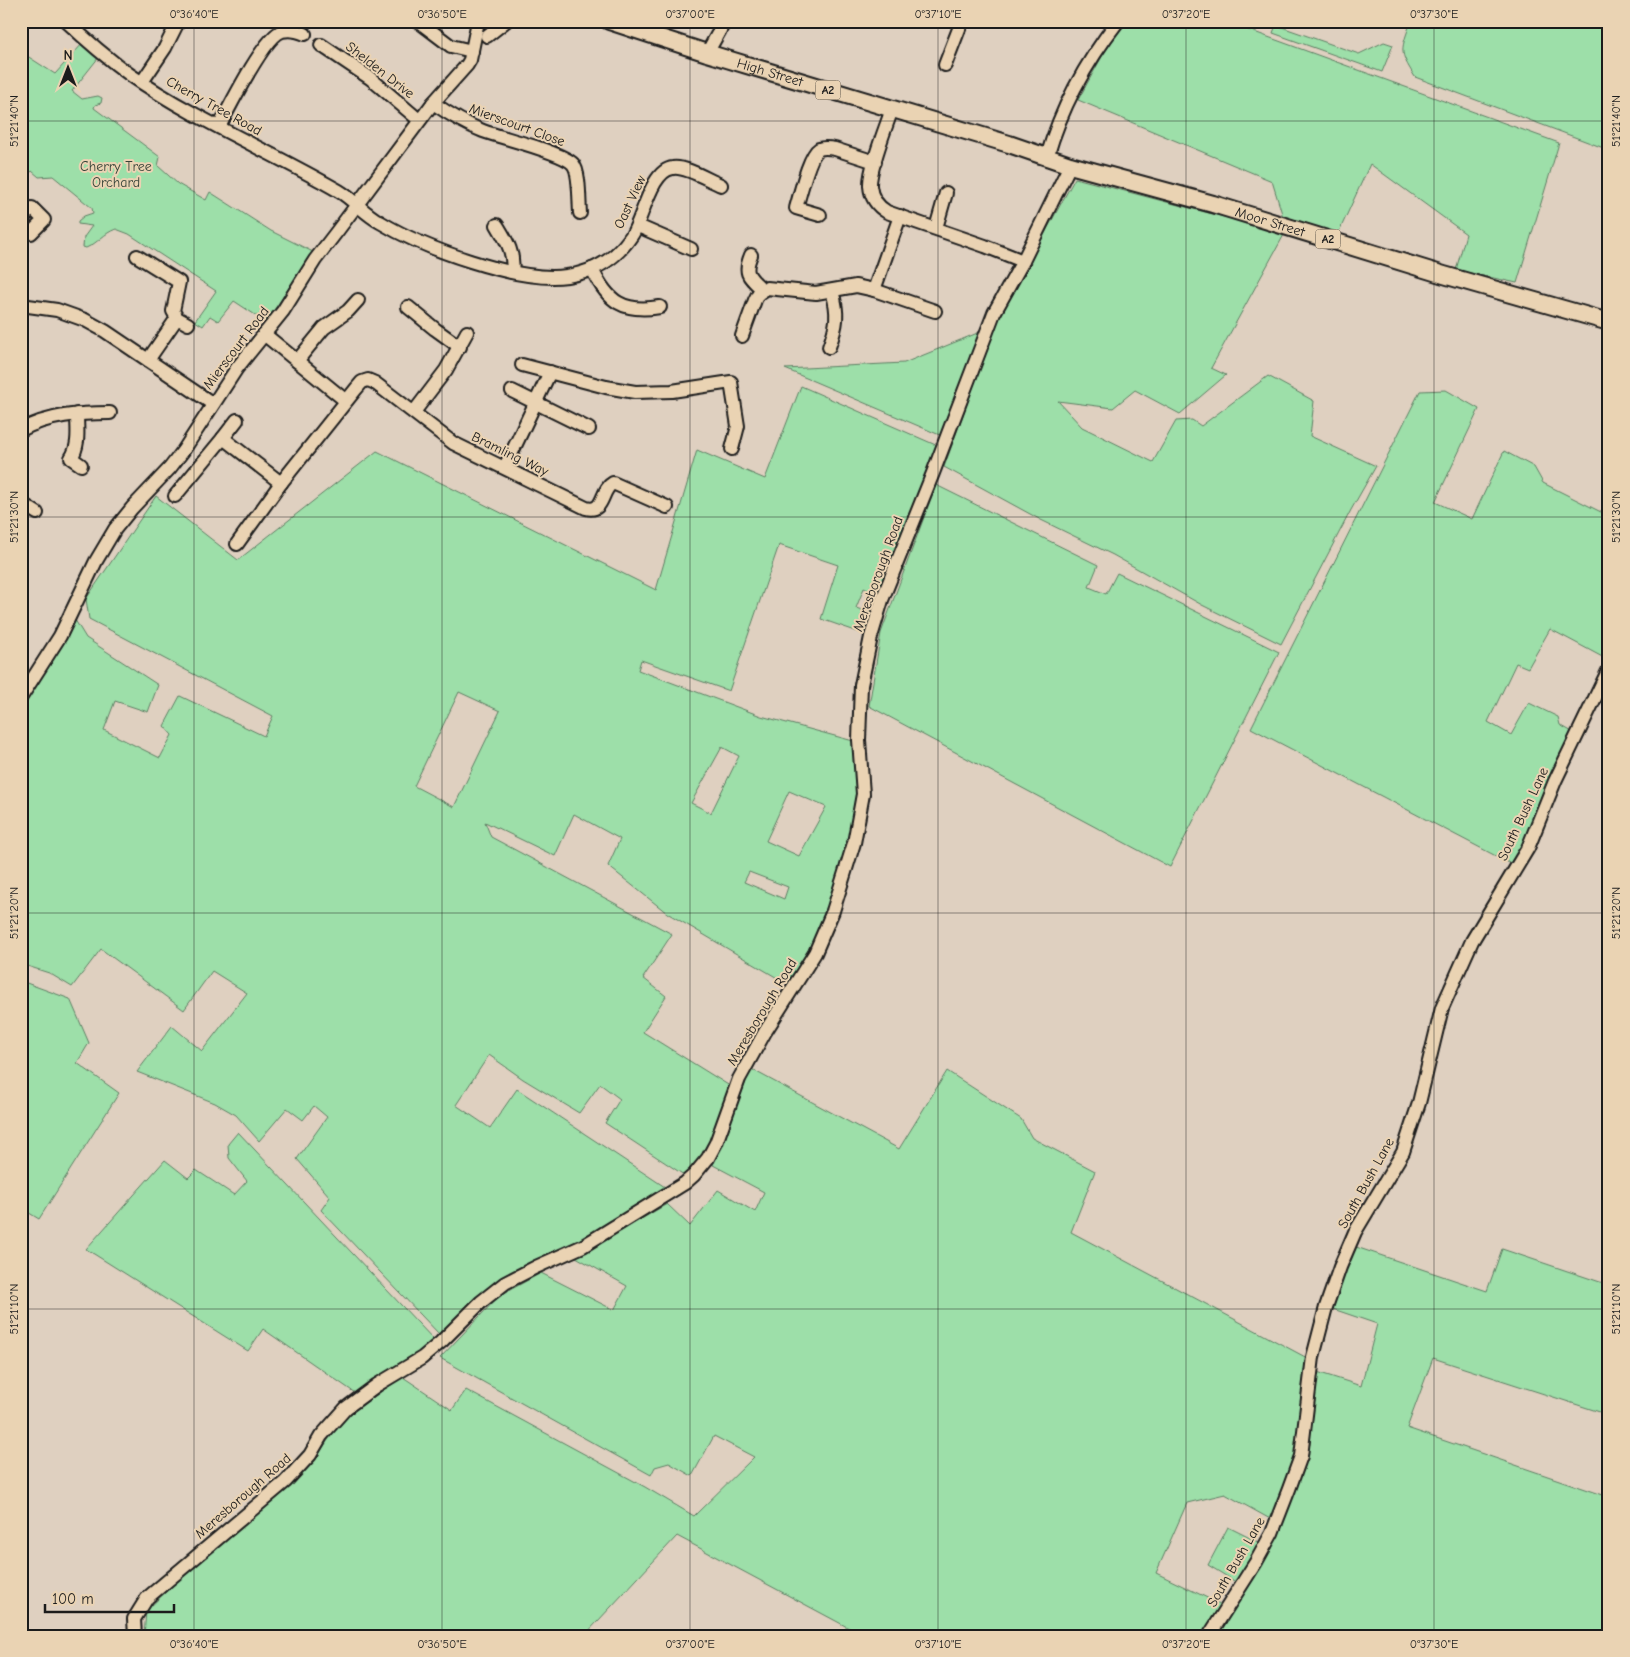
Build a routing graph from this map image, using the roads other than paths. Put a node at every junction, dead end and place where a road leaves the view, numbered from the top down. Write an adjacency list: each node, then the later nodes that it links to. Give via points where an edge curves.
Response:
1 (66, 21): 16 (street, Cherry Tree Road, via 101,53)
2 (418, 21): 13 (street, via 452,46)
3 (478, 21): 13 (street, Mierscourt Road)
4 (506, 21): 11 (street)
5 (609, 21): 14 (main road, High Street / A2)
6 (725, 21): 14 (street)
7 (962, 21): 15 (street)
8 (1118, 21): 21 (street, via 1064,108)
9 (178, 22): 16 (street)
10 (305, 34): 20 (street, via 294,30 282,31 271,38)
11 (488, 36)
12 (321, 45): 19 (street, Shelden Drive, via 370,78)
13 (472, 51): 17 (street, Mierscourt Road, via 464,70)
14 (707, 53): 18 (main road, High Street / A2)
15 (945, 65)
16 (142, 82): 20 (street, Cherry Tree Road)
17 (432, 103): 19 (street, Mierscourt Road); 27 (street, Mierscourt Close, via 470,126 569,161 577,173)
18 (892, 109): 21 (main road, High Street / A2); 22 (street)
19 (419, 120): 26 (street, Mierscourt Road)
20 (219, 127): 26 (street, Cherry Tree Road, via 341,192)
21 (1047, 157): 23 (main road, Moor Street / A2)
22 (875, 162): 28 (street, via 835,149 819,150 812,158 796,208); 29 (street, via 870,180 871,193 881,208)
23 (1070, 165): 38 (street, Meresborough Road); 49 (main road, Moor Street / A2, via 1213,204)
24 (721, 185): 33 (street, Oast View, via 684,169 665,170 654,184)
25 (946, 193): 34 (street)
26 (356, 205): 40 (street, Oast View, via 382,224 418,241); 51 (street, Mierscourt Road)
27 (580, 213)
28 (820, 215)
29 (900, 216): 34 (street); 43 (street)
30 (21, 220): 31 (street, via 32,208 44,220 31,233)
31 (21, 225)
32 (496, 225): 40 (street, via 511,251)
33 (638, 226): 35 (street); 39 (street, Oast View, via 618,252)
34 (936, 228): 38 (street)
35 (690, 249)
36 (751, 255): 41 (street, via 746,266 748,277)
37 (137, 256): 55 (street, via 179,282 173,311 182,321)
38 (1022, 261): 81 (street, Meresborough Road, via 994,313 894,566 871,637 861,685 859,740 864,794 854,843 833,910 815,953 739,1079 708,1158 694,1176 583,1246 506,1284 481,1302 422,1358 346,1408 285,1482 147,1598 134,1619)
39 (592, 269): 40 (street, Oast View, via 553,277); 47 (street, via 606,293 618,304 634,309)
40 (512, 272)
41 (763, 290): 42 (street, via 772,287 816,292); 52 (street, via 755,300)
42 (832, 290): 43 (street, via 856,286); 54 (street, via 837,326)
43 (874, 290): 48 (street)
44 (358, 300): 56 (street, via 324,328)
45 (21, 305): 55 (street, via 79,317)
46 (408, 307): 53 (street)
47 (660, 307)
48 (935, 311)
49 (1609, 322)
50 (467, 332): 53 (street)
51 (264, 334): 56 (street); 62 (street, Mierscourt Road)
52 (742, 336)
53 (460, 347): 63 (street)
54 (829, 348)
55 (148, 360): 62 (street)
56 (297, 361): 60 (street)
57 (522, 365): 58 (street)
58 (550, 372): 61 (street); 70 (street, via 635,392 672,391 731,382 738,426)
59 (512, 391): 61 (street)
60 (346, 401): 63 (street, Bramling Way, via 362,382 368,380); 73 (street, Bramling Way)
61 (536, 403): 67 (street); 72 (street)
62 (213, 404): 80 (street, Mierscourt Road, via 170,468 115,529 60,636)
63 (414, 412): 72 (street, Bramling Way, via 453,443)
64 (110, 413): 65 (street)
65 (77, 414): 68 (street, via 42,420); 71 (street, via 77,443 71,458)
66 (237, 420): 69 (street)
67 (589, 429)
68 (21, 430)
69 (223, 438): 73 (street); 74 (street)
70 (732, 449)
71 (81, 465)
72 (505, 468): 76 (street, Bramling Way, via 591,509 598,507 613,483)
73 (280, 483): 78 (street, Bramling Way)
74 (175, 496)
75 (21, 503): 77 (street)
76 (667, 507)
77 (37, 513)
78 (238, 544)
79 (1609, 670): 82 (street, South Bush Lane, via 1555,781 1528,848 1472,941 1442,1008 1419,1103 1403,1152 1356,1232 1326,1307 1313,1357 1301,1456 1289,1489 1272,1533)
80 (21, 697)
81 (135, 1636)
82 (1209, 1636)

